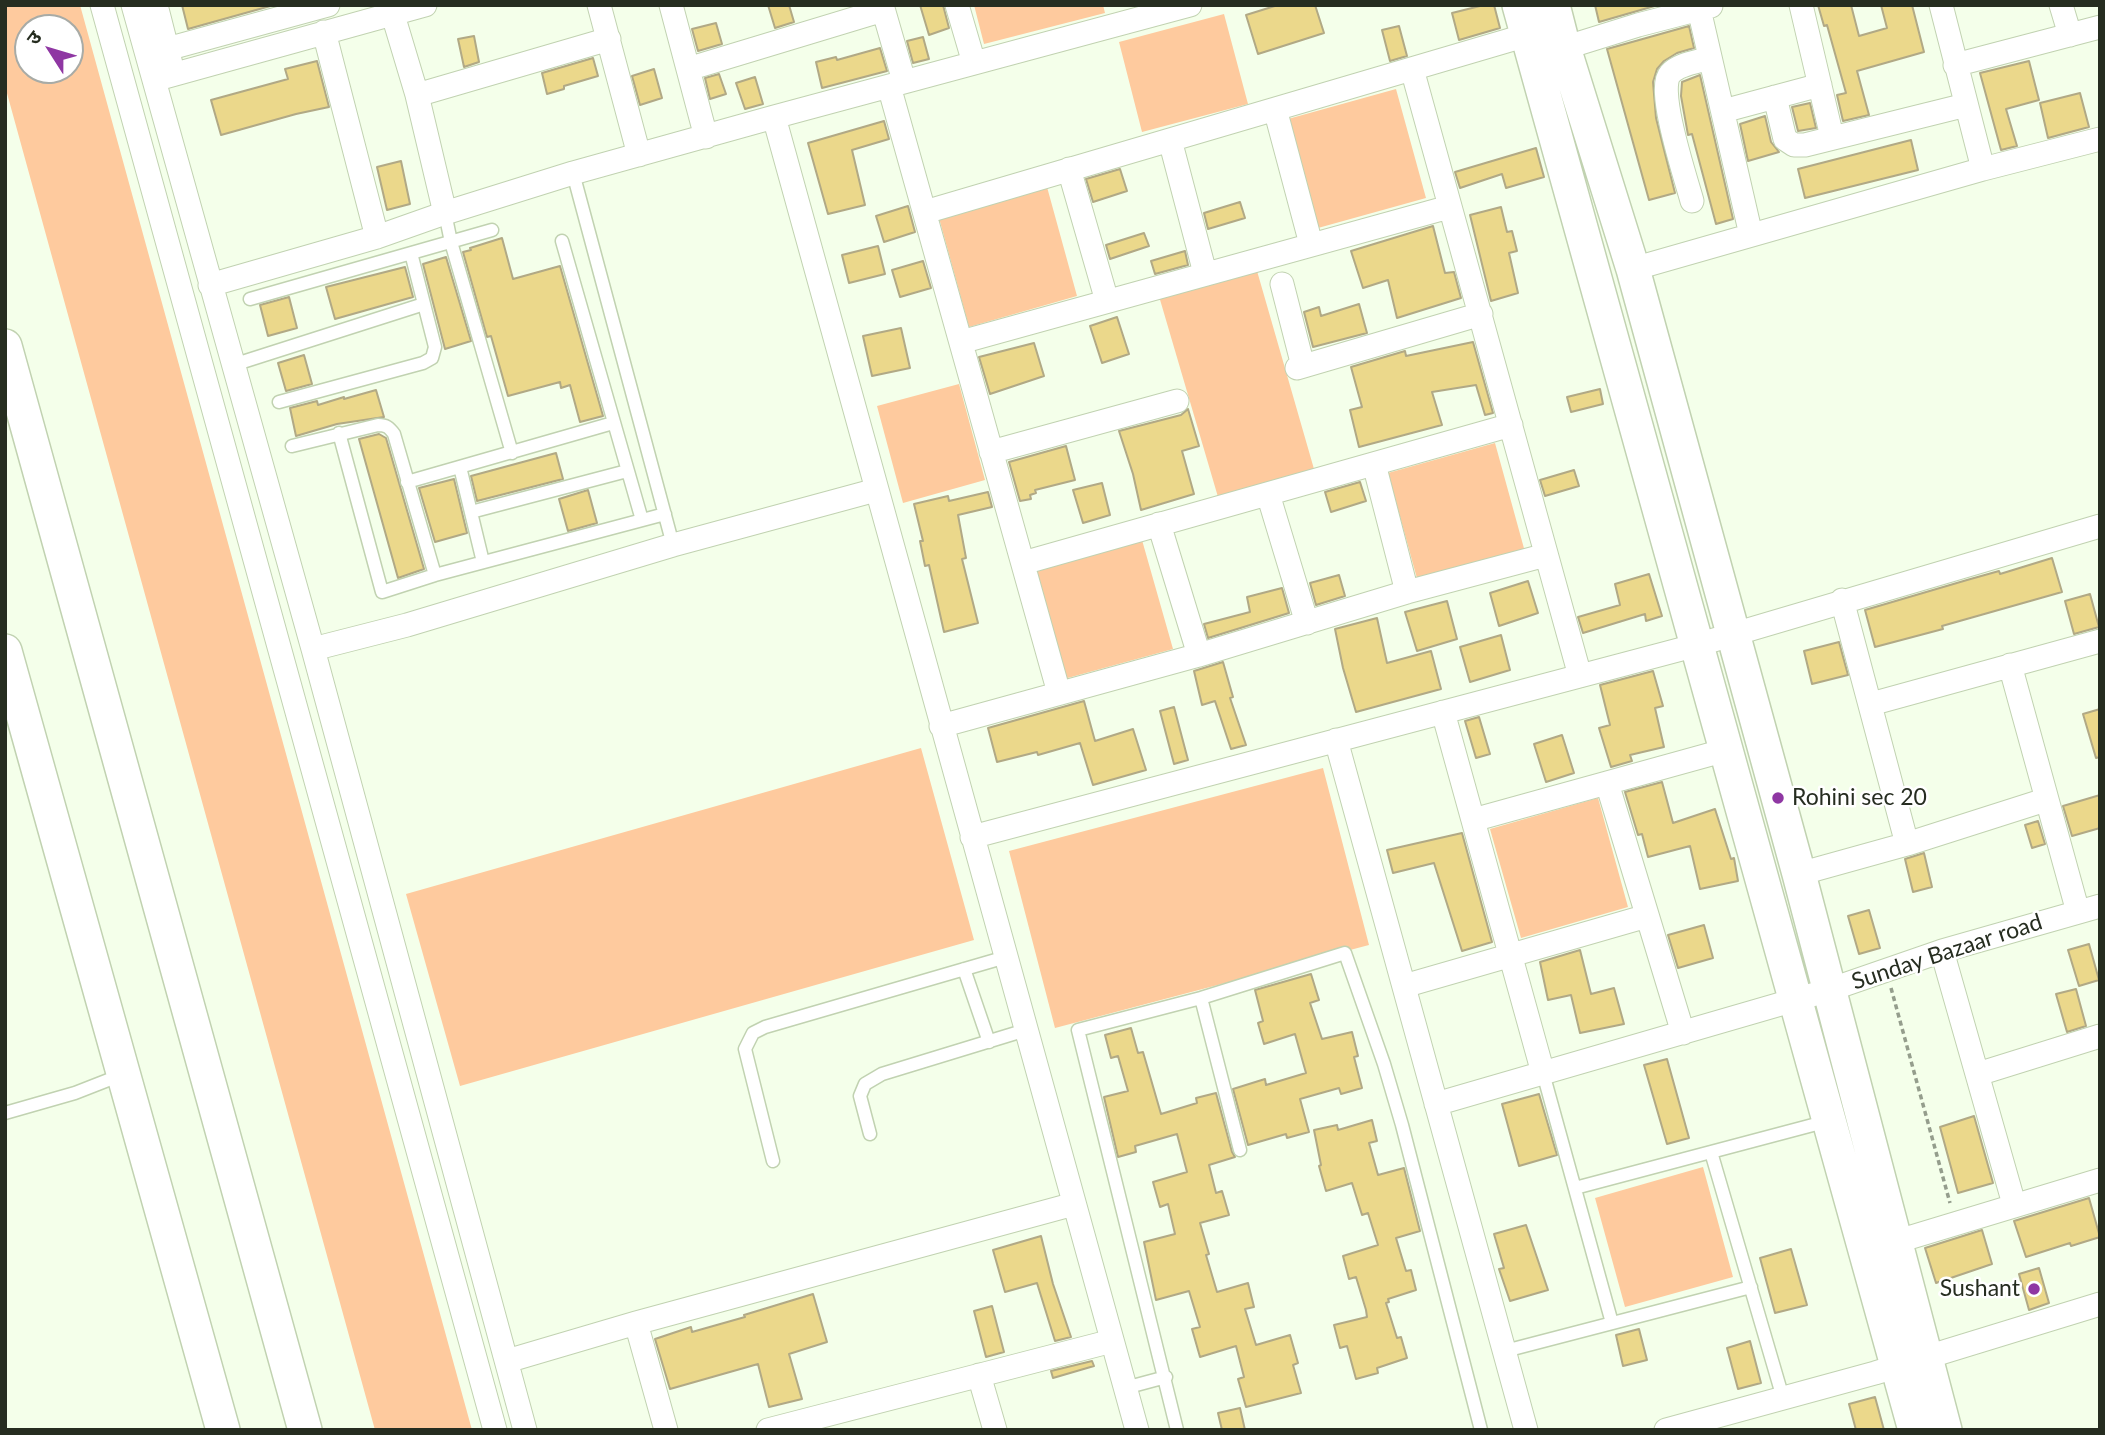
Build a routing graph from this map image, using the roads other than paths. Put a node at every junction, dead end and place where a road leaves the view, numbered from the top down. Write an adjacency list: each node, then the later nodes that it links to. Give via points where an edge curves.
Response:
1 (102, 5): 159 (street)
2 (133, 5): 30 (street)
3 (156, 5): 24 (street)
4 (328, 5): 24 (street)
5 (425, 5): 16 (street)
6 (599, 5): 22 (street)
7 (671, 5): 28 (street)
8 (957, 5): 26 (street)
9 (1190, 5): 17 (street)
10 (1553, 5): 23 (street)
11 (1801, 5): 32 (street)
12 (1941, 5): 27 (street)
13 (2061, 5): 21 (street)
14 (1707, 7): 23 (street); 25 (street)
15 (883, 8): 28 (street); 31 (street)
16 (392, 10): 20 (street); 33 (street)
17 (1132, 13): 26 (street)
18 (1523, 20): 29 (street); 98 (street)
19 (2100, 27): 21 (street)
20 (324, 32): 30 (street); 53 (street)
21 (2070, 36): 27 (street)
22 (609, 39): 33 (street); 43 (street)
23 (1564, 47): 58 (street)
24 (167, 49): 30 (street)
25 (1710, 58): 37 (street); 47 (street, via 1676,68 1665,82)
26 (974, 63): 31 (street)
27 (1955, 65): 35 (street)
28 (688, 68): 39 (street)
29 (1412, 69): 36 (street); 48 (street)
30 (164, 77): 61 (street)
31 (897, 84): 38 (street); 49 (street)
32 (1820, 85): 34 (street); 40 (street)
33 (417, 95): 50 (street)
34 (1775, 97): 37 (street); 40 (street, via 1785,139 1790,143 1805,145)
35 (1966, 105): 40 (street); 45 (street)
36 (1275, 108): 42 (street); 56 (street)
37 (1723, 111): 52 (street)
38 (774, 117): 39 (street); 81 (street)
39 (706, 137): 43 (street)
40 (1832, 137)
41 (2100, 139): 45 (street)
42 (1170, 140): 44 (street); 59 (street)
43 (639, 155): 46 (street)
44 (1069, 169): 49 (street); 63 (street)
45 (1983, 169): 52 (street)
46 (573, 173): 50 (street); 84 (lane)
47 (1692, 201)
48 (1449, 207): 56 (street); 65 (street)
49 (925, 212): 66 (street)
50 (445, 213): 53 (street); 55 (lane)
51 (492, 230): 55 (lane)
52 (1751, 235): 58 (street)
53 (377, 237): 61 (street)
54 (562, 241): 71 (lane)
55 (451, 242): 57 (lane); 76 (lane)
56 (1311, 244): 59 (street)
57 (411, 253): 62 (lane); 64 (lane)
58 (1633, 269): 96 (street)
59 (1205, 273): 63 (street)
60 (1282, 284): 65 (street, via 1300,367)
61 (210, 285): 68 (street)
62 (250, 299)
63 (1107, 301): 66 (street)
64 (424, 304): 68 (lane); 70 (lane, via 435,347 432,358)
65 (1481, 314): 72 (street)
66 (961, 342): 75 (street)
67 (5, 346): 158 (street)
68 (233, 365): 99 (street)
69 (1177, 401): 75 (street)
70 (279, 402)
71 (613, 423): 76 (lane); 79 (lane)
72 (1511, 425): 77 (street); 89 (street)
73 (339, 433): 74 (lane); 80 (lane, via 386,425 394,434); 92 (lane, via 382,592)
74 (292, 446)
75 (991, 452): 91 (street)
76 (512, 453): 78 (lane)
77 (1374, 464): 82 (street); 93 (street)
78 (460, 467): 80 (lane); 83 (lane)
79 (627, 471): 83 (lane); 85 (lane)
80 (407, 482): 92 (lane)
81 (876, 490): 88 (street); 107 (street)
82 (1268, 494): 86 (street); 95 (street)
83 (471, 512): 90 (lane)
84 (664, 514): 85 (lane); 88 (lane)
85 (642, 520): 90 (lane)
86 (1159, 524): 91 (street); 101 (street)
87 (2098, 534): 94 (street)
88 (673, 545): 99 (street)
89 (1546, 555): 93 (street); 103 (street)
90 (483, 562): 92 (lane)
91 (1023, 563): 104 (street)
92 (435, 575)
93 (1407, 592): 95 (street)
94 (1842, 600): 96 (street); 105 (street)
95 (1307, 623): 101 (street)
96 (1732, 634): 98 (street); 115 (street)
97 (2100, 641): 102 (street)
98 (1697, 645): 103 (street); 109 (street)
99 (313, 649): 151 (street)
100 (5, 652): 131 (street)
101 (1199, 655): 104 (street)
102 (2010, 665): 105 (street); 111 (street)
103 (1580, 676): 106 (street)
104 (1059, 694): 107 (street)
105 (1871, 704): 114 (street)
106 (1443, 712): 108 (street); 112 (street)
107 (941, 726): 113 (street)
108 (1336, 740): 113 (street); 122 (street)
109 (1726, 750): 110 (street); 125 (street)
110 (1606, 783): 112 (street); 117 (street)
111 (2045, 800): 114 (street); 116 (street)
112 (1473, 820): 119 (street)
113 (972, 837): 120 (street)
114 (1907, 844): 115 (street)
115 (1799, 874): 123 (street)
116 (2089, 909): 118 (street, Sunday Bazaar road)
117 (1647, 916): 119 (street); 127 (street)
118 (1942, 951): 123 (street, Sunday Bazaar road); 132 (street)
119 (1512, 955): 122 (street); 130 (street)
120 (1006, 957): 121 (lane); 126 (street)
121 (964, 970): 129 (lane); 139 (lane, via 753,1033 745,1049)
122 (1404, 986): 133 (street)
123 (1829, 990): 125 (street, Sunday Bazaar road); 144 (street)
124 (1201, 998): 137 (lane); 154 (lane, via 1079,1030); 166 (lane, via 1345,953 1395,1100)
125 (1796, 1000): 127 (street, Sunday Bazaar road); 135 (street)
126 (1026, 1030): 129 (lane); 142 (street)
127 (1683, 1033): 130 (street, Sunday Bazaar road)
128 (2100, 1036): 132 (street)
129 (989, 1042): 136 (lane, via 882,1074 865,1084 860,1096)
130 (1544, 1073): 133 (street, Sunday Bazaar road); 141 (lane)
131 (123, 1074): 134 (lane); 157 (street)
132 (1978, 1074): 143 (street)
133 (1436, 1104): 150 (street)
134 (5, 1113)
135 (1829, 1121): 138 (lane); 152 (street)
136 (870, 1134)
137 (1240, 1150)
138 (1712, 1152): 141 (lane); 145 (lane)
139 (773, 1161)
140 (2100, 1180): 143 (street)
141 (1575, 1188): 148 (lane)
142 (1074, 1204): 147 (street); 149 (street)
143 (2014, 1204): 144 (street)
144 (1895, 1242): 152 (street)
145 (1751, 1287): 148 (lane); 156 (lane)
146 (2100, 1304): 152 (street)
147 (636, 1322): 151 (street); 161 (street)
148 (1612, 1323): 150 (lane)
149 (1112, 1341): 153 (street); 155 (street)
150 (1505, 1352): 167 (street)
151 (507, 1361): 160 (street)
152 (1911, 1361): 156 (street); 169 (street); 170 (street)
153 (979, 1375): 162 (street); 163 (street)
154 (1166, 1377): 155 (lane); 165 (lane)
155 (1125, 1388): 164 (street)
156 (1783, 1398): 168 (street)
157 (223, 1430)
158 (305, 1430)
159 (495, 1430)
160 (526, 1430)
161 (666, 1430)
162 (768, 1430)
163 (995, 1430)
164 (1137, 1430)
165 (1177, 1430)
166 (1481, 1430)
167 (1526, 1430)
168 (1667, 1430)
169 (1915, 1430)
170 (1945, 1430)

